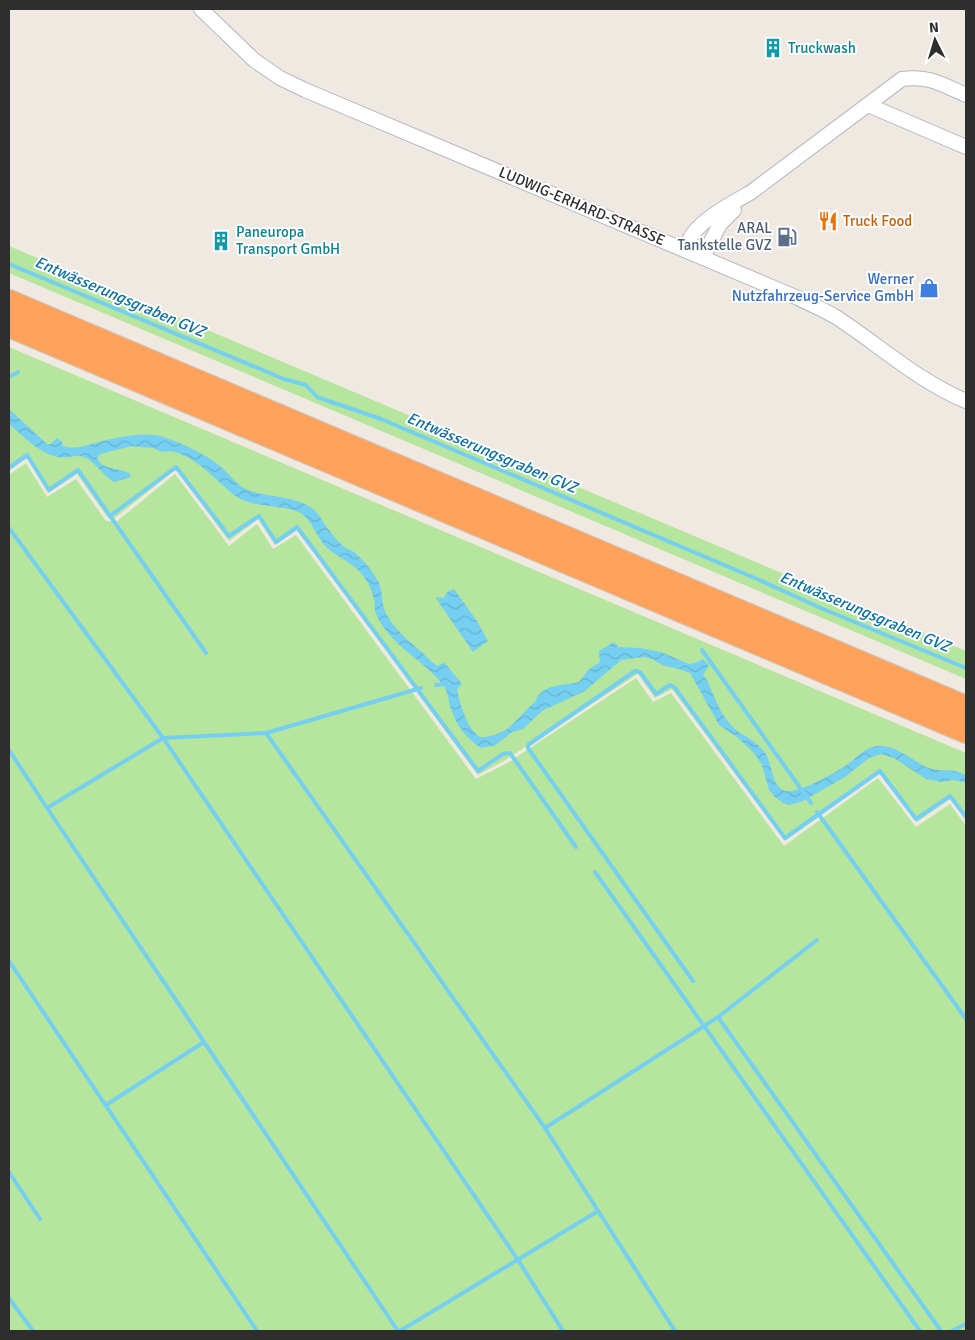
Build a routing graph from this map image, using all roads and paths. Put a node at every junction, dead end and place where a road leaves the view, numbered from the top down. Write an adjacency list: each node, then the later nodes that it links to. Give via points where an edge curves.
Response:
1 (201, 9): 6 (street, LUDWIG-ERHARD-STRASSE, via 254,60 280,78)
2 (966, 95): 3 (street, via 916,77 902,79)
3 (868, 105): 4 (street); 5 (street)
4 (966, 147)
5 (750, 193): 6 (street, via 700,226); 7 (street, via 720,224)
6 (685, 250): 7 (street, LUDWIG-ERHARD-STRASSE)
7 (704, 257): 10 (street, LUDWIG-ERHARD-STRASSE, via 834,316 910,370)
8 (9, 302): 11 (highway)
9 (9, 325): 12 (highway)
10 (966, 401)
11 (966, 708)
12 (966, 731)

